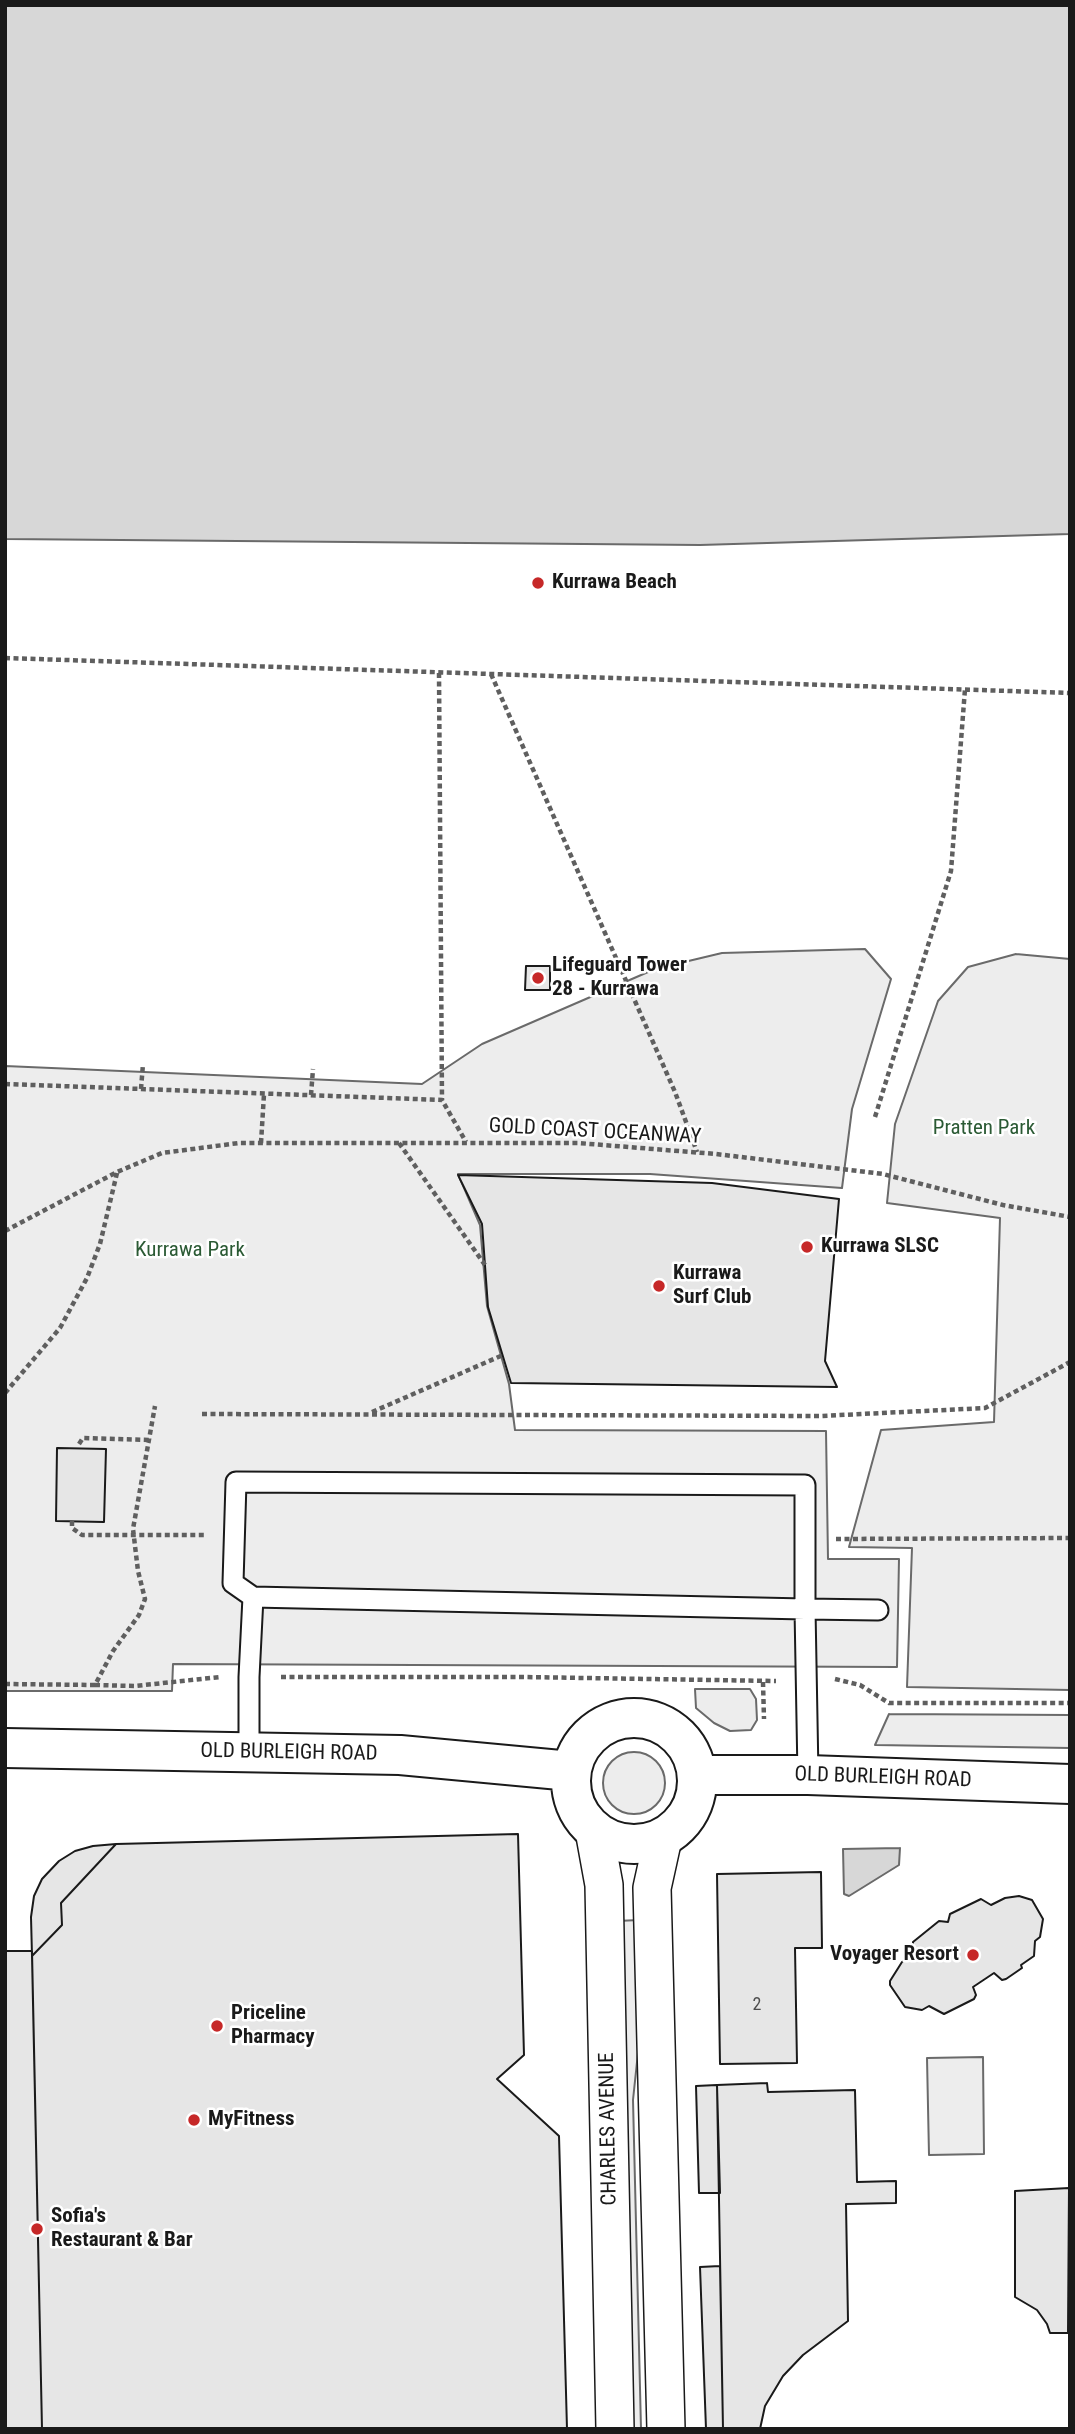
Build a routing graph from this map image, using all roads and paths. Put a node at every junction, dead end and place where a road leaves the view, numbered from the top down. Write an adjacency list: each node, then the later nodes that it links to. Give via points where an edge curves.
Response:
1 (5, 658): 2 (path)
2 (439, 673): 3 (path); 12 (path)
3 (491, 674): 4 (path); 17 (path)
4 (965, 689): 5 (path); 13 (path, via 951,871)
5 (1070, 693)
6 (143, 1064): 9 (path)
7 (313, 1069): 11 (path)
8 (5, 1084): 9 (path)
9 (141, 1089): 10 (path)
10 (264, 1094): 11 (path); 14 (path)
11 (312, 1095): 12 (path)
12 (442, 1100): 16 (path)
13 (875, 1117)
14 (261, 1143): 15 (path, GOLD COAST OCEANWAY); 18 (path, GOLD COAST OCEANWAY, via 162,1153)
15 (399, 1143): 16 (path, GOLD COAST OCEANWAY); 21 (path)
16 (466, 1143): 17 (path, GOLD COAST OCEANWAY, via 578,1143)
17 (697, 1152): 19 (path, GOLD COAST OCEANWAY, via 883,1174)
18 (117, 1172): 20 (path, GOLD COAST OCEANWAY); 24 (path, via 87,1278 61,1328)
19 (1070, 1217)
20 (5, 1231)
21 (485, 1265)
22 (503, 1355): 26 (path)
23 (1070, 1362): 26 (path, via 985,1408 821,1416)
24 (5, 1393)
25 (155, 1406): 28 (path)
26 (368, 1413): 27 (path)
27 (202, 1414)
28 (149, 1440): 29 (path, via 83,1438); 32 (path)
29 (79, 1444)
30 (72, 1521): 32 (path, via 72,1528 82,1535)
31 (805, 1534): 33 (lane, via 805,1485 236,1482); 34 (path, via 827,1539); 36 (lane)
32 (134, 1535): 33 (path); 44 (path, via 145,1599)
33 (234, 1535): 35 (lane, via 233,1583)
34 (1070, 1538)
35 (253, 1597): 36 (lane); 48 (lane)
36 (805, 1609): 37 (lane); 50 (lane)
37 (878, 1610)
38 (221, 1677): 44 (path, via 135,1686)
39 (280, 1677): 42 (path)
40 (831, 1678): 45 (path, via 860,1685 888,1703)
41 (780, 1681): 42 (path)
42 (763, 1682): 46 (path)
43 (5, 1684): 44 (path)
44 (94, 1685)
45 (1070, 1703)
46 (764, 1719)
47 (5, 1748): 48 (street, OLD BURLEIGH ROAD)
48 (249, 1752): 49 (street, OLD BURLEIGH ROAD, via 400,1755)
49 (572, 1771): 51 (street, via 579,1750 594,1732 614,1721 636,1718 658,1722 678,1735 691,1753); 53 (street, via 575,1804)
50 (808, 1774): 51 (street, OLD BURLEIGH ROAD); 52 (street, OLD BURLEIGH ROAD)
51 (697, 1775): 54 (street, via 690,1812)
52 (1070, 1784)
53 (594, 1830): 54 (street, via 627,1844); 56 (street, CHARLES AVENUE, via 604,1885)
54 (663, 1838): 55 (street, via 652,1888)
55 (656, 2061): 57 (street, via 642,2125); 58 (street)
56 (615, 2429)
57 (649, 2429)
58 (666, 2429)

